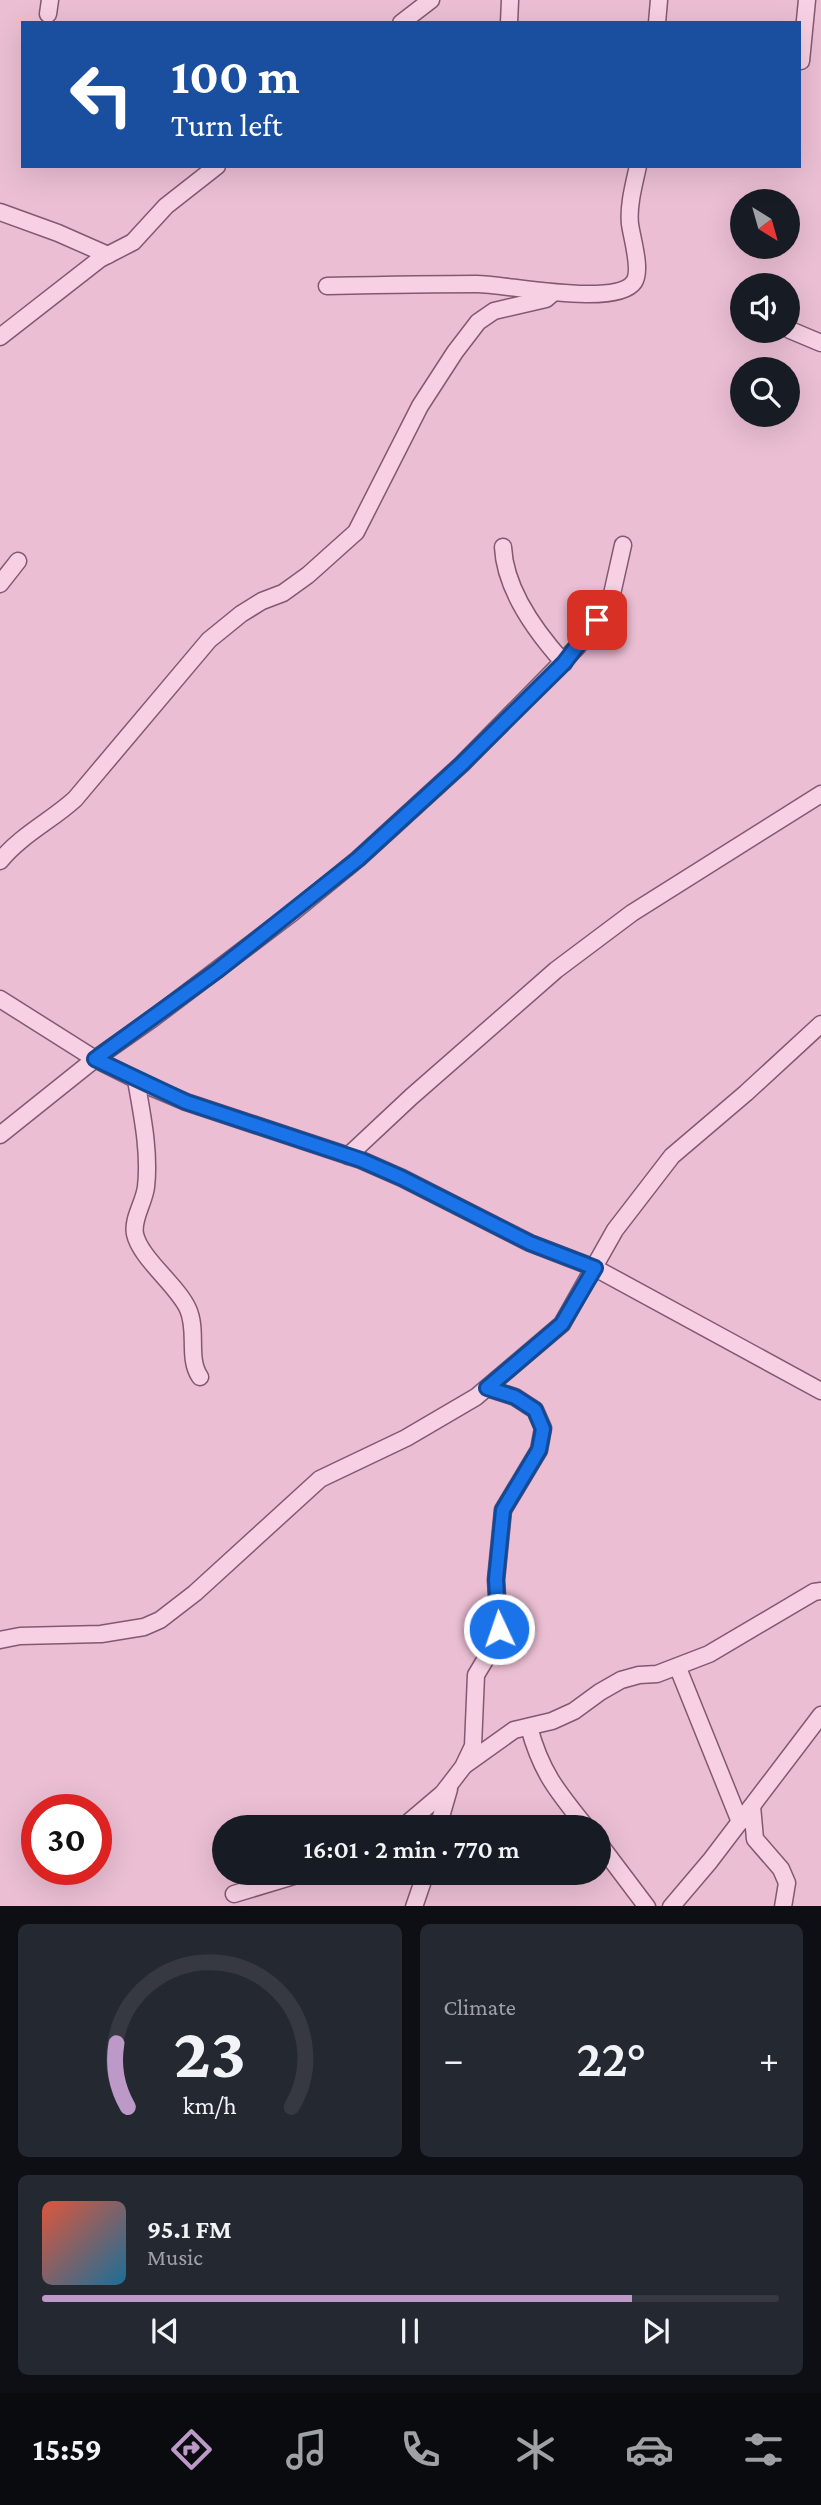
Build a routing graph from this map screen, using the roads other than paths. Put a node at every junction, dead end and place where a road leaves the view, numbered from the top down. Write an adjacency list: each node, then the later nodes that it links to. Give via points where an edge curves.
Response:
1 (431, 0): 5 (street)
2 (510, 0): 6 (street)
3 (659, 0): 7 (street)
4 (807, 0): 8 (street)
5 (404, 21)
6 (509, 21)
7 (657, 21)
8 (801, 61)
9 (214, 168): 12 (street, via 166,206 133,242)
10 (638, 168): 14 (street, via 629,221 638,275 632,284 590,294)
11 (0, 212): 12 (street)
12 (108, 255): 16 (street)
13 (327, 285): 14 (street, via 481,284)
14 (553, 293): 24 (street, via 546,299 494,311 478,322 420,406 356,532 283,593 222,627 75,799 24,836)
15 (800, 334): 17 (street)
16 (0, 337)
17 (821, 343)
18 (623, 545): 22 (street, via 612,594)
19 (503, 547): 22 (street, via 513,589)
20 (18, 561): 21 (street)
21 (0, 584)
22 (564, 663): 27 (street, via 358,859 229,962)
23 (821, 794): 30 (street, via 632,913 556,971)
24 (0, 861)
25 (0, 999): 27 (street)
26 (821, 1024): 31 (street, via 672,1156 622,1220)
27 (95, 1059): 28 (street); 29 (street)
28 (136, 1080): 30 (street, via 186,1102); 32 (street, via 147,1166 135,1234 189,1310 194,1368)
29 (0, 1135)
30 (348, 1156): 31 (street, via 530,1243)
31 (595, 1268): 33 (street, via 562,1324); 34 (street)
32 (200, 1377)
33 (487, 1388): 36 (street, via 406,1438 320,1479 160,1620 101,1634); 40 (street, via 535,1410 543,1429 539,1450 503,1510 496,1580 499,1629 476,1675 472,1746)
34 (821, 1391)
35 (821, 1591): 37 (street)
36 (0, 1640)
37 (678, 1668): 39 (street, via 621,1680 574,1711); 46 (street)
38 (821, 1715): 42 (street)
39 (529, 1727): 40 (street, via 514,1730); 45 (street, via 537,1757)
40 (463, 1767): 41 (street)
41 (452, 1781): 43 (street); 44 (street)
42 (752, 1806): 46 (street); 54 (street, via 755,1839 781,1868 787,1883)
43 (417, 1815)
44 (442, 1815)
45 (576, 1815)
46 (740, 1822): 53 (street)
47 (611, 1859): 52 (street)
48 (264, 1885): 50 (street)
49 (421, 1885): 51 (street)
50 (234, 1894)
51 (414, 1906)
52 (647, 1906)
53 (671, 1906)
54 (783, 1906)

